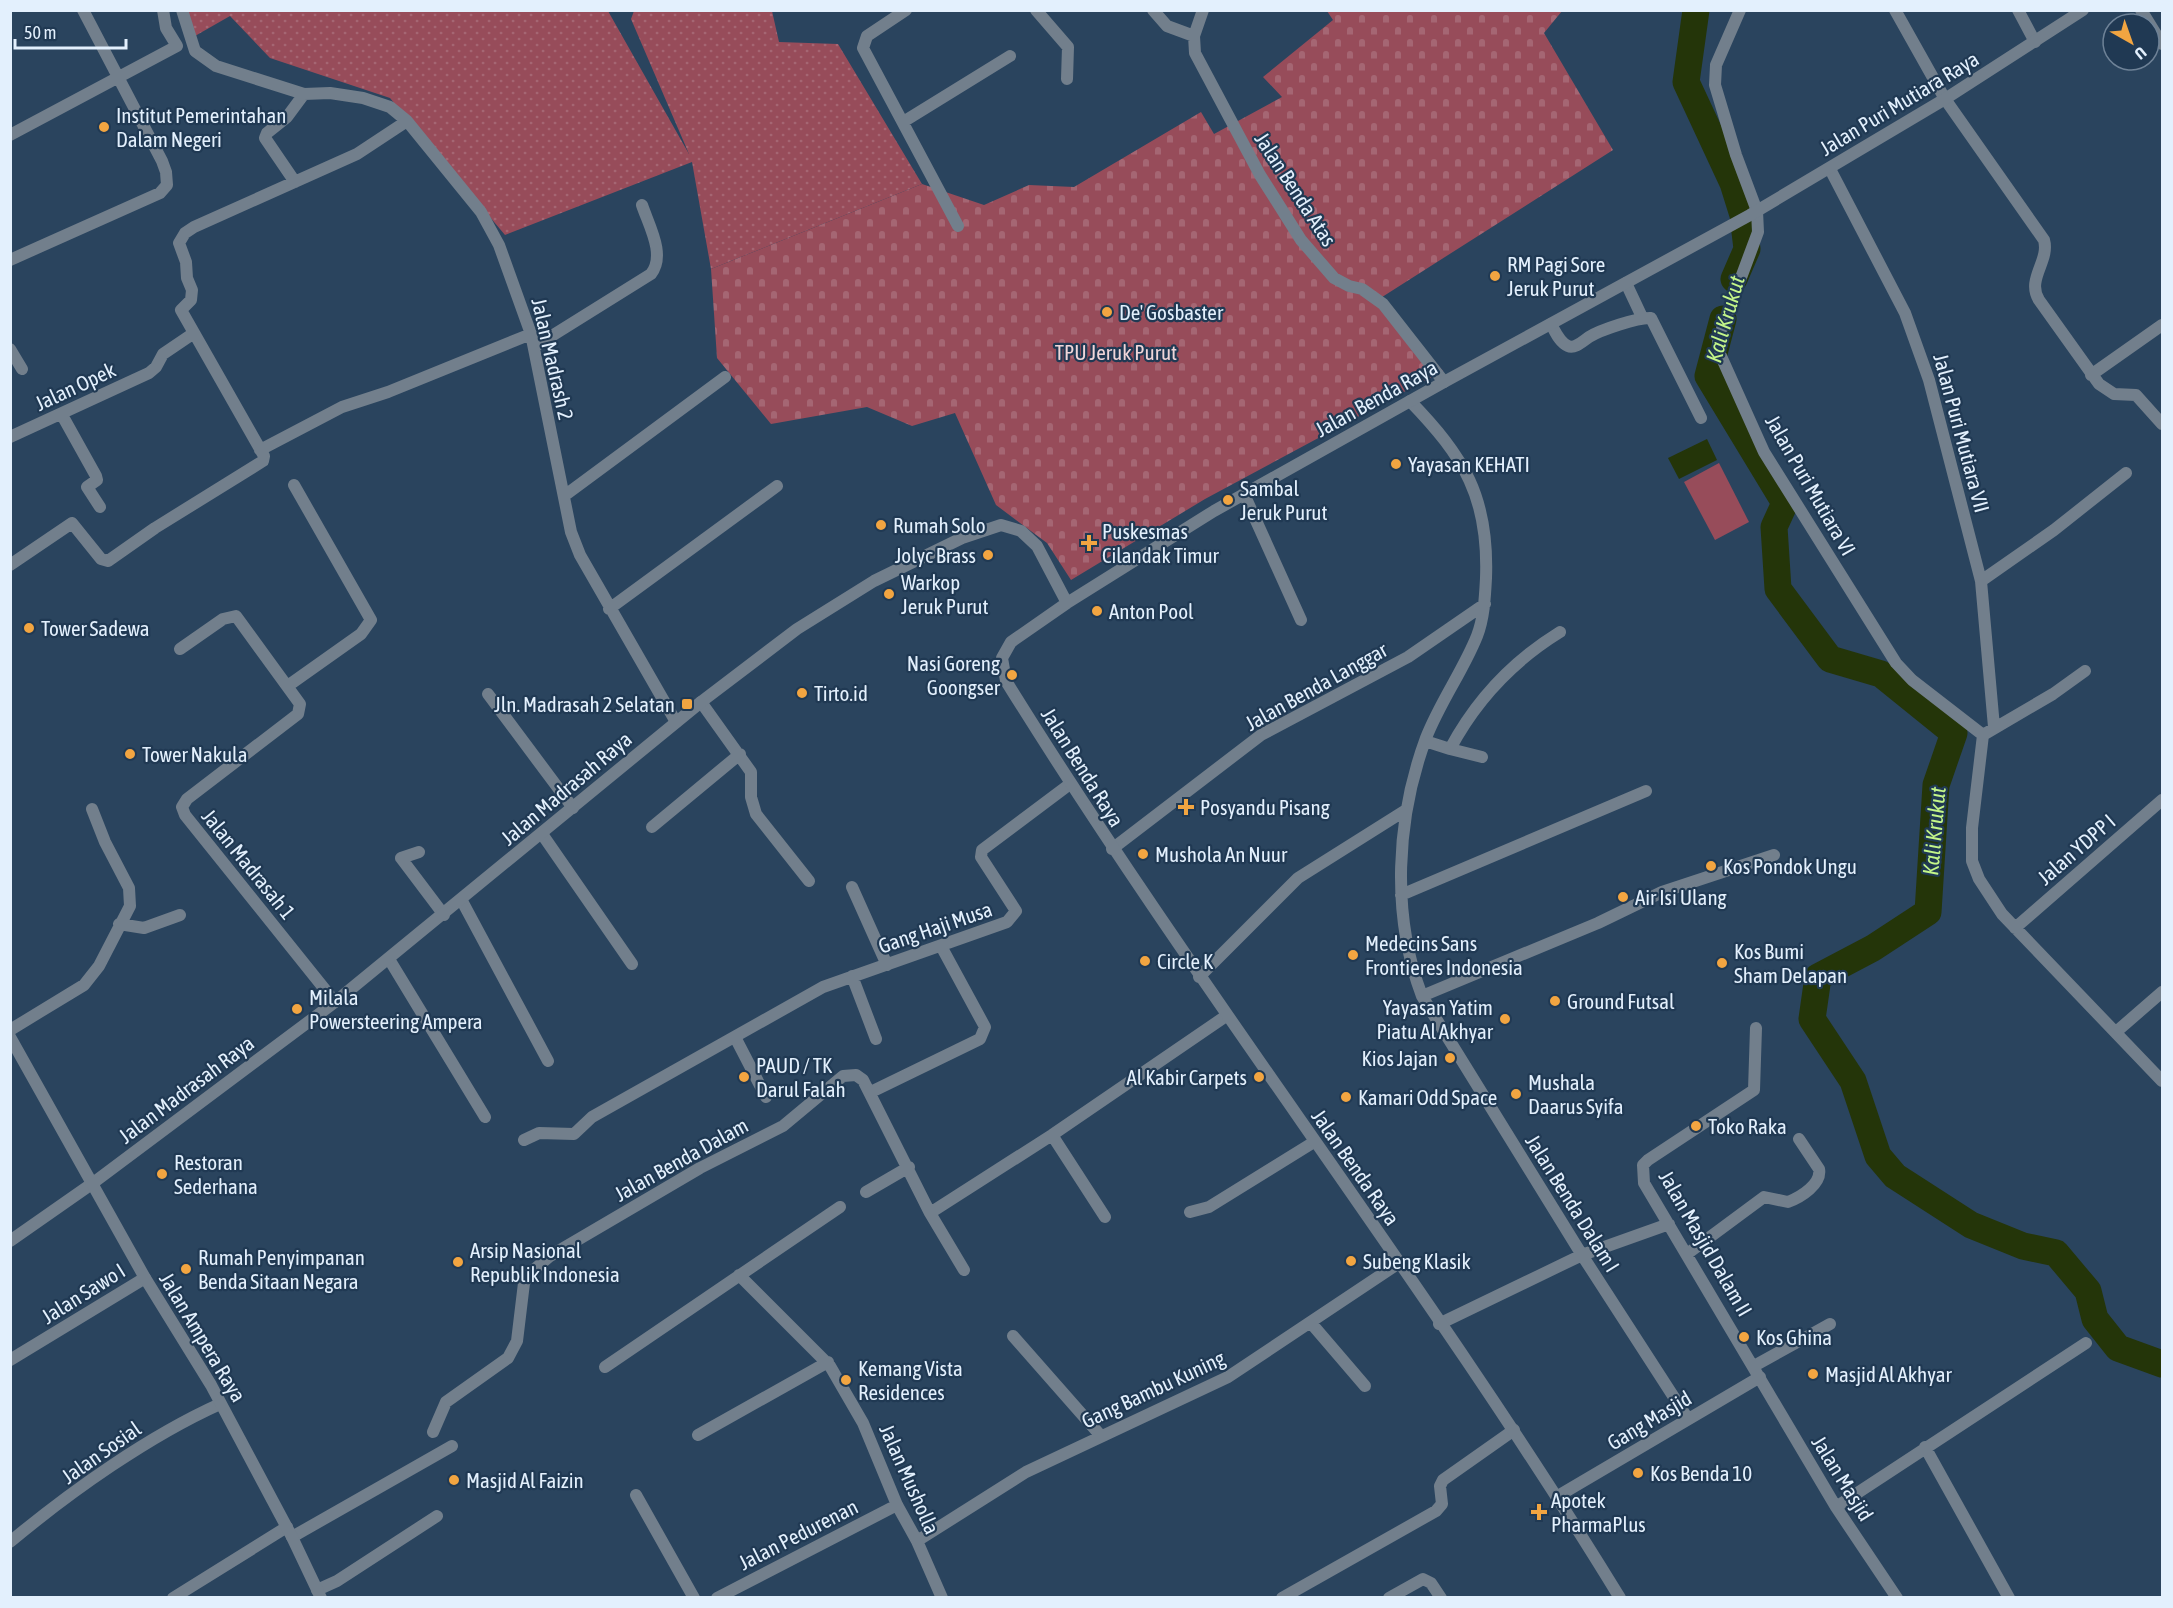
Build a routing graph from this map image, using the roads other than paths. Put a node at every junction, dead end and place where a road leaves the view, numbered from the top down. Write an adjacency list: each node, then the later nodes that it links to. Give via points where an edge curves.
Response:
1 (83, 10): 17 (street)
2 (163, 10): 17 (street, via 166,28 177,46)
3 (182, 10): 19 (street, Jalan Madrash 2, via 199,56 216,66)
4 (906, 10): 22 (street, via 867,36 863,48)
5 (1036, 10): 18 (street, via 1068,47)
6 (1153, 10): 13 (street, via 1167,26)
7 (1203, 10): 13 (street)
8 (1740, 10): 27 (street, via 1714,76)
9 (1895, 10): 20 (street)
10 (2018, 10): 14 (street)
11 (2141, 10): 15 (street)
12 (2080, 11): 14 (street, Jalan Puri Mutiara Raya)
13 (1194, 36): 41 (street, Jalan Benda Atas, via 1193,48 1203,69 1260,175 1301,240 1334,278 1362,289 1383,304)
14 (2035, 42): 20 (street, Jalan Puri Mutiara Raya)
15 (2163, 44)
16 (1010, 56): 22 (street)
17 (120, 79): 23 (street); 30 (street, via 166,172 164,190)
18 (1067, 79)
19 (304, 94): 21 (street, Jalan Madrash 2, via 330,93 380,102); 25 (street, via 266,138)
20 (1945, 99): 24 (street, Jalan Puri Mutiara Raya); 39 (street, via 2044,240 2046,248 2033,286 2035,294)
21 (407, 121): 25 (street, via 363,151); 36 (street, Jalan Madrash 2, via 492,229)
22 (903, 122): 29 (street)
23 (10, 135)
24 (1830, 169): 27 (street, Jalan Puri Mutiara Raya); 55 (street, Jalan Puri Mutiara VII, via 1897,296 1918,347)
25 (295, 182): 35 (street, via 194,227 181,240 178,246 192,290 191,300 181,310)
26 (642, 205): 36 (street, via 658,254 658,266 651,274)
27 (1753, 213): 28 (street, Jalan Puri Mutiara Raya); 68 (street, Jalan Puri Mutiara VI, via 1756,243 1720,334 1720,354 1764,452 1896,663)
28 (1732, 225): 31 (street, Jalan Benda Raya)
29 (958, 226)
30 (10, 260)
31 (1626, 283): 32 (street); 33 (street, Jalan Benda Raya)
32 (1642, 317): 33 (street, via 1597,332 1574,346 1560,339); 44 (street, via 1651,318 1654,323)
33 (1551, 324): 41 (street, Jalan Benda Raya)
34 (2163, 325): 39 (street)
35 (194, 333): 43 (street, Jalan Opek, via 163,354 155,369); 47 (street)
36 (532, 340): 47 (street, via 342,407); 52 (street, Jalan Madrash 2)
37 (10, 349): 38 (street)
38 (22, 369)
39 (2091, 375): 45 (street, via 2107,391 2136,395)
40 (725, 377): 52 (street)
41 (1444, 382): 42 (street, Jalan Benda Raya)
42 (1410, 401): 51 (street, Jalan Benda Raya); 57 (street, Jalan Benda Dalam I, via 1450,446 1474,491 1485,532)
43 (62, 415): 46 (street, Jalan Opek); 53 (street, via 96,476 97,480 87,487)
44 (1701, 418)
45 (2163, 424)
46 (10, 437)
47 (261, 450): 54 (street, via 262,463 108,561 101,559 72,523)
48 (2126, 473): 55 (street)
49 (294, 485): 63 (street, via 371,620 361,634)
50 (777, 486): 58 (street)
51 (1244, 494): 56 (street, Jalan Benda Raya); 59 (street)
52 (564, 496): 58 (street, Jalan Madrash 2, via 580,555)
53 (100, 507)
54 (10, 566)
55 (1981, 581): 67 (street, Jalan Puri Mutiara VII)
56 (1067, 603): 65 (street, Jalan Madrasah Raya, via 1029,537 1010,526 989,527 844,598); 73 (street, Jalan Benda Raya, via 1011,642 1003,653 1002,664 1006,681)
57 (1485, 604): 69 (street, Jalan Benda Dalam I, via 1477,635); 81 (street, Jalan Benda Langgar, via 1408,657 1262,735)
58 (609, 609): 66 (street, Jalan Madrash 2)
59 (1301, 620)
60 (1560, 632): 70 (street, via 1531,650 1496,684 1471,714)
61 (180, 649): 63 (street, via 223,619 236,616)
62 (2085, 671): 67 (street)
63 (289, 685): 100 (street, Jalan Madrasah 1, via 300,704 298,714 187,799 182,807)
64 (488, 694): 76 (street)
65 (701, 702): 66 (street, Jalan Madrasah Raya); 71 (street)
66 (676, 722): 76 (street, Jalan Madrasah Raya)
67 (1994, 727): 68 (street)
68 (1983, 735): 91 (street, via 1974,794 1972,861 1990,895)
69 (1425, 741): 70 (street); 78 (street, Jalan Benda Dalam I)
70 (1450, 749): 72 (street)
71 (740, 754): 79 (street); 84 (street, via 751,772 756,814)
72 (1482, 757)
73 (1070, 784): 81 (street, Jalan Benda Raya); 92 (street, Gang Haji Musa, via 982,850 981,857 1015,908 1015,915 1007,922)
74 (1646, 791): 86 (street)
75 (2163, 800): 91 (street, Jalan YDPP I)
76 (573, 808): 80 (street, Jalan Madrasah Raya)
77 (92, 809): 90 (street, via 132,894)
78 (1406, 810): 86 (street, Jalan Benda Dalam I); 97 (street, via 1298,878)
79 (652, 827)
80 (542, 834): 87 (street, Jalan Madrasah Raya); 94 (street)
81 (1112, 849): 97 (street, Jalan Benda Raya)
82 (419, 852): 89 (street, via 396,859)
83 (1774, 855): 99 (street, via 1662,892)
84 (809, 881)
85 (852, 888): 95 (street)
86 (1401, 895): 99 (street, Jalan Benda Dalam I, via 1410,956)
87 (462, 901): 89 (street, Jalan Madrasah Raya); 109 (street)
88 (180, 915): 90 (street, via 144,928)
89 (444, 915): 93 (street, Jalan Madrasah Raya)
90 (119, 924): 101 (street, via 99,966 84,985)
91 (2016, 928): 105 (street)
92 (941, 946): 95 (street, Gang Haji Musa); 111 (street, via 985,1027 984,1033 980,1039)
93 (389, 959): 100 (street, Jalan Madrasah Raya); 113 (street)
94 (632, 964)
95 (887, 965): 96 (street, Gang Haji Musa)
96 (856, 975): 107 (street, Gang Haji Musa, via 811,994); 108 (street)
97 (1199, 977): 102 (street, Jalan Benda Raya)
98 (2163, 992): 105 (street)
99 (1422, 996): 128 (street, Jalan Benda Dalam I)
100 (334, 1002): 119 (street, Jalan Madrasah Raya)
101 (40, 1012): 104 (street); 106 (street)
102 (1226, 1016): 114 (street); 117 (street, Jalan Benda Raya)
103 (1756, 1028): 125 (street, Jalan Masjid Dalam II, via 1755,1086 1643,1166 1644,1183)
104 (10, 1030)
105 (2116, 1032): 110 (street)
106 (10, 1037): 119 (street, Jalan Ampera Raya)
107 (735, 1037): 112 (street); 116 (street, Gang Haji Musa, via 592,1117 574,1134 539,1132)
108 (876, 1039)
109 (548, 1061)
110 (2163, 1082)
111 (870, 1092): 118 (street, Jalan Benda Dalam); 146 (street, Jalan Benda Dalam, via 860,1076 843,1076 783,1126 700,1168 550,1256 524,1282 517,1341 508,1358 446,1402)
112 (766, 1096)
113 (485, 1117)
114 (1052, 1135): 123 (street); 124 (street)
115 (1799, 1139): 127 (street, via 1819,1169 1815,1184 1788,1202 1764,1197)
116 (524, 1140)
117 (1314, 1142): 122 (street, via 1209,1207); 129 (street, Jalan Benda Raya)
118 (909, 1167): 120 (street); 123 (street, Jalan Benda Dalam)
119 (93, 1183): 126 (street, Jalan Madrasah Raya); 132 (street, Jalan Ampera Raya)
120 (866, 1192)
121 (840, 1207): 131 (street)
122 (1190, 1212)
123 (930, 1214): 130 (street, Jalan Benda Dalam)
124 (1105, 1217)
125 (1670, 1224): 127 (street, Jalan Masjid Dalam II); 128 (street)
126 (10, 1241)
127 (1687, 1254): 141 (street, Jalan Masjid Dalam II)
128 (1582, 1255): 134 (street); 144 (street, Jalan Benda Dalam I)
129 (1399, 1263): 133 (street, Gang Bambu Kuning); 134 (street, Jalan Benda Raya)
130 (964, 1270)
131 (739, 1275): 139 (street, Jalan Musholla); 140 (street)
132 (145, 1278): 138 (street, Jalan Sawo I); 143 (street, Jalan Ampera Raya)
133 (1311, 1323): 142 (street); 148 (street, Gang Bambu Kuning, via 1199,1393)
134 (1439, 1324): 145 (street, Jalan Benda Raya)
135 (1830, 1324): 141 (street, Gang Masjid)
136 (1013, 1336): 148 (street)
137 (2086, 1343): 150 (street)
138 (10, 1360)
139 (828, 1362): 147 (street); 153 (street, Jalan Musholla, via 863,1423)
140 (605, 1367)
141 (1757, 1372): 144 (street, Gang Masjid); 154 (street, Jalan Masjid)
142 (1365, 1386)
143 (220, 1404): 156 (street, Jalan Ampera Raya); 158 (street, Jalan Sosial, via 161,1434)
144 (1688, 1419): 152 (street, Gang Masjid)
145 (1514, 1430): 152 (street, Jalan Benda Raya); 164 (street, via 1443,1480 1442,1504 1436,1510)
146 (433, 1432)
147 (698, 1435)
148 (1101, 1436): 157 (street, Gang Bambu Kuning, via 1010,1481)
149 (452, 1446): 156 (street)
150 (1925, 1447): 154 (street); 169 (street)
151 (636, 1495): 162 (street)
152 (1558, 1496): 167 (street, Jalan Benda Raya)
153 (897, 1504): 157 (street, Jalan Musholla); 160 (street, Jalan Pedurenan)
154 (1836, 1507): 168 (street, Jalan Masjid)
155 (437, 1516): 159 (street)
156 (289, 1532): 159 (street, Jalan Ampera Raya); 161 (street)
157 (917, 1541): 163 (street, Jalan Musholla)
158 (10, 1542)
159 (319, 1595)
160 (721, 1597)
161 (174, 1598)
162 (694, 1598)
163 (942, 1598)
164 (1282, 1598)
165 (1389, 1598): 166 (street, via 1423,1579 1431,1583)
166 (1441, 1598)
167 (1620, 1598)
168 (1897, 1598)
169 (2009, 1598)

